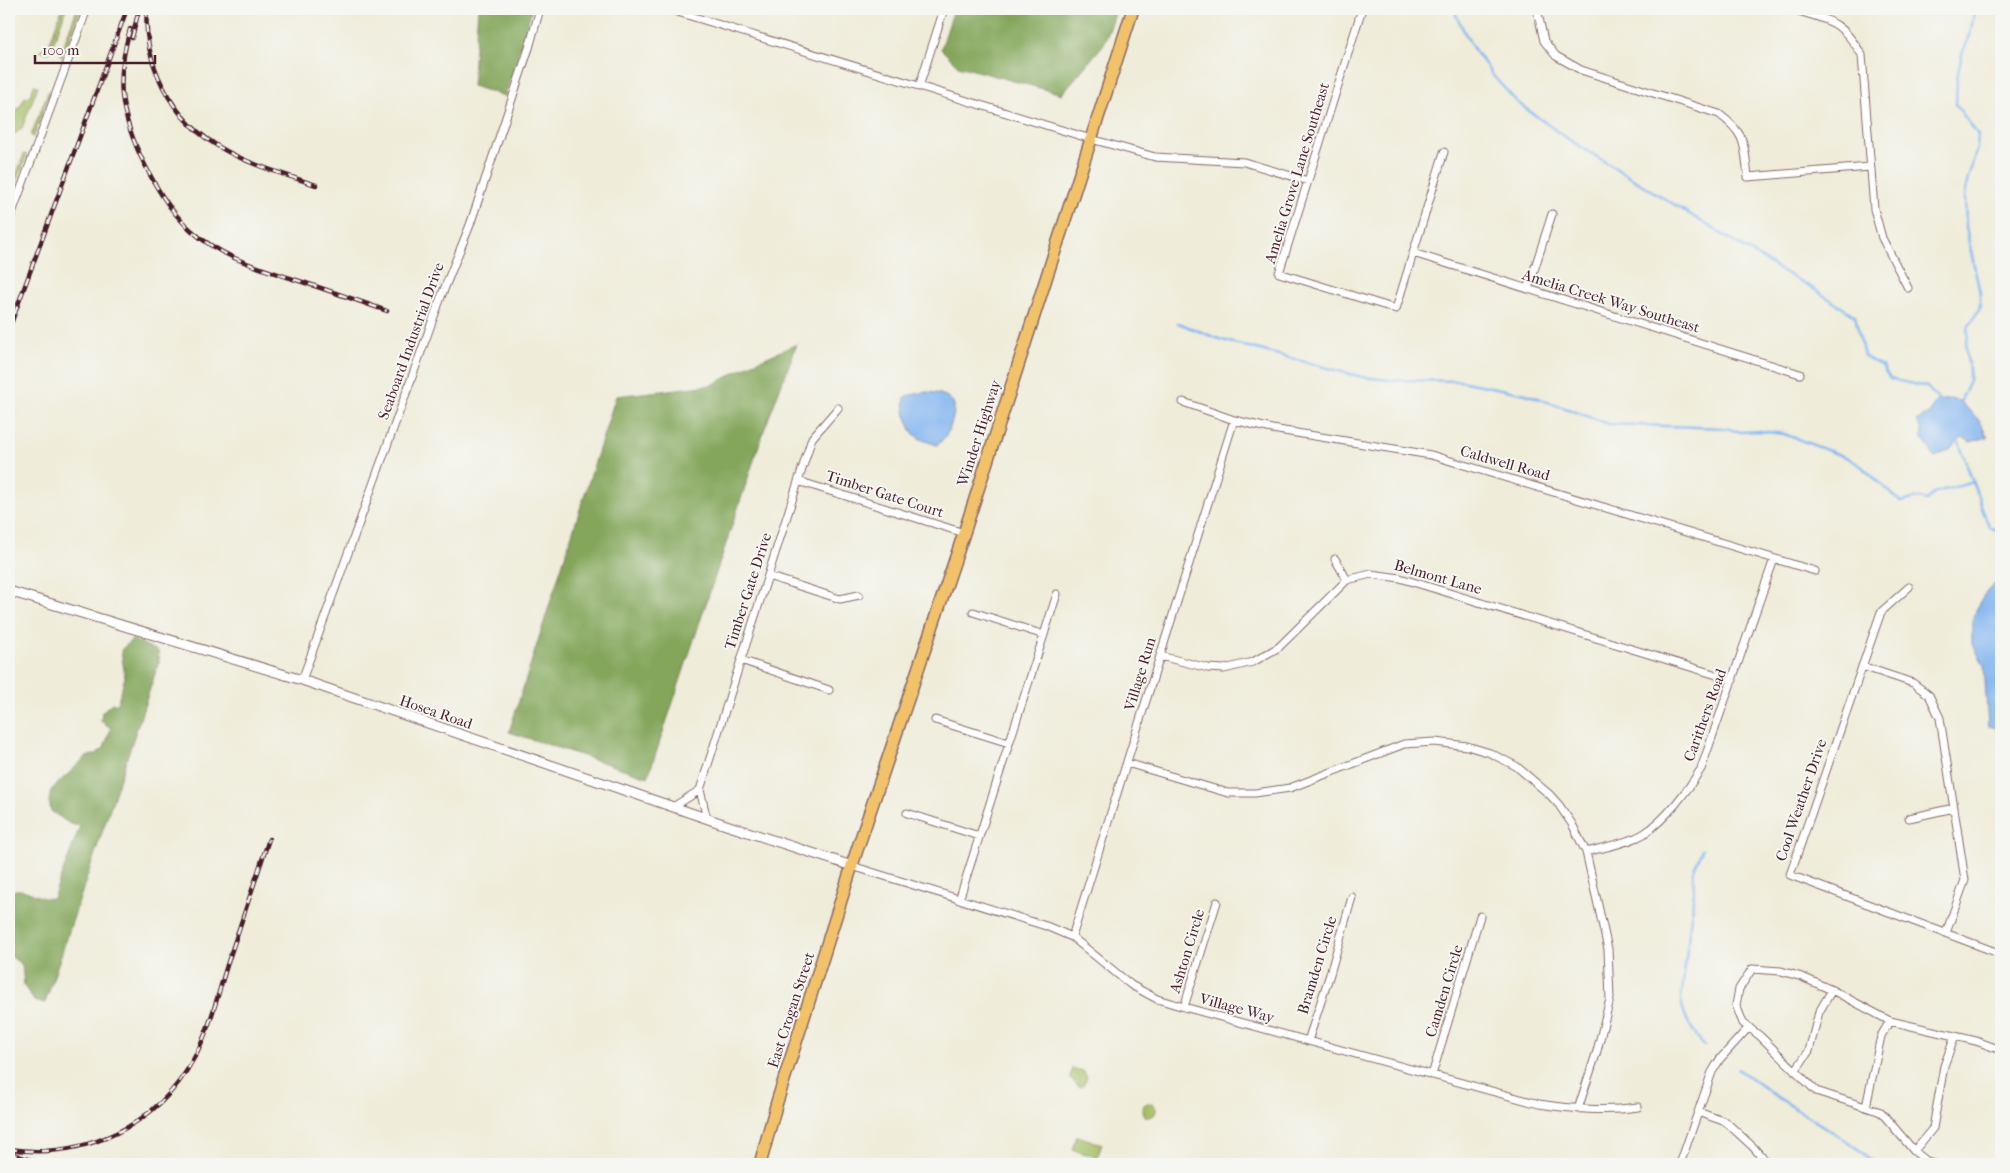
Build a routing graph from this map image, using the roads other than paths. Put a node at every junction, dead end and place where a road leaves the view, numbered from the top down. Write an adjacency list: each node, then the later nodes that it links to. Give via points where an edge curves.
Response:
1 (87, 9): 15 (street)
2 (540, 9): 39 (street, Seaboard Industrial Drive, via 470,225)
3 (668, 9): 9 (street)
4 (944, 9): 9 (street)
5 (1133, 9): 10 (main road, Winder Highway)
6 (1362, 9): 13 (street, Amelia Grove Lane Southeast)
7 (1537, 9): 12 (street, via 1544,41 1556,56 1581,70 1719,114 1735,126 1744,143 1748,176)
8 (1792, 9): 12 (street, via 1835,22 1851,36 1862,55)
9 (919, 87): 10 (street)
10 (1091, 139): 13 (street, via 1155,157 1244,162); 24 (main road, Winder Highway)
11 (1444, 152): 16 (street, Amelia Grove Lane Southeast)
12 (1870, 167): 17 (street, via 1874,209 1882,238)
13 (1308, 181): 16 (street, Amelia Grove Lane Southeast, via 1279,273 1396,309)
14 (1552, 214): 18 (street)
15 (9, 221)
16 (1413, 253): 18 (street, Amelia Creek Way Southeast)
17 (1908, 288)
18 (1528, 289): 19 (street, Amelia Creek Way Southeast)
19 (1800, 374)
20 (1183, 402): 22 (street, Caldwell Road)
21 (838, 408): 23 (street, Timber Gate Drive, via 812,438)
22 (1234, 420): 26 (street, Caldwell Road, via 1430,455); 36 (street, Village Run)
23 (798, 481): 24 (street, Timber Gate Court); 28 (street, Timber Gate Drive)
24 (964, 534): 53 (main road, Winder Highway)
25 (1335, 559): 29 (street)
26 (1774, 559): 27 (street, Caldwell Road); 40 (street, Carithers Road)
27 (1815, 571)
28 (768, 576): 33 (street, via 840,599); 37 (street, Timber Gate Drive)
29 (1347, 580): 36 (street, via 1279,647 1253,662 1224,669 1208,668); 40 (street, Belmont Lane, via 1371,574 1400,578)
30 (1909, 587): 38 (street, Cool Weather Drive, via 1881,612)
31 (9, 592): 39 (street, Hosea Road)
32 (1057, 594): 35 (street)
33 (859, 595)
34 (973, 612): 35 (street)
35 (1044, 635): 43 (street)
36 (1160, 656): 44 (street, Village Run)
37 (741, 660): 41 (street); 45 (street, Timber Gate Drive)
38 (1862, 666): 47 (street, via 1913,683 1929,695 1940,718); 58 (street, Cool Weather Drive, via 1790,875)
39 (302, 680): 46 (street, Hosea Road)
40 (1733, 680): 52 (street, Carithers Road, via 1701,769 1691,785 1645,834)
41 (829, 690)
42 (935, 720): 43 (street)
43 (1009, 743): 51 (street)
44 (1127, 763): 52 (street, via 1214,790 1255,793 1290,788 1404,744 1434,742 1467,746 1516,766 1538,784 1559,805); 59 (street, Village Run)
45 (700, 790): 46 (street); 50 (street)
46 (673, 808): 50 (street, Hosea Road)
47 (1954, 808): 49 (street); 58 (street, via 1965,880)
48 (908, 813): 51 (street)
49 (1909, 818)
50 (707, 819): 53 (street, Hosea Road)
51 (980, 836): 55 (street)
52 (1586, 852): 72 (street, via 1608,949 1610,999)
53 (852, 866): 55 (street, Village Way); 76 (main road, East Crogan Street)
54 (1352, 897): 66 (street, Bramden Circle)
55 (959, 900): 59 (street, Village Way)
56 (1217, 902): 62 (street, Ashton Circle)
57 (1480, 916): 69 (street, Camden Circle)
58 (1946, 933): 60 (street, Cool Weather Drive)
59 (1072, 937): 62 (street, Village Way, via 1131,986)
60 (2001, 954)
61 (1832, 990): 63 (street); 64 (street, via 1781,971 1752,969 1739,989 1736,1005 1743,1023); 68 (street, via 1819,1012 1809,1051)
62 (1184, 1007): 66 (street, Village Way)
63 (1890, 1021): 65 (street); 70 (street, via 1881,1036)
64 (1749, 1027): 68 (street); 73 (street, via 1712,1072)
65 (1955, 1036): 67 (street); 74 (street, via 1944,1066 1933,1128)
66 (1308, 1041): 69 (street, Village Way)
67 (2001, 1050)
68 (1794, 1071): 70 (street, via 1816,1091)
69 (1432, 1075): 72 (street, Village Way, via 1539,1104)
70 (1866, 1106): 74 (street, via 1881,1112)
71 (1638, 1107): 72 (street, Village Way)
72 (1578, 1109)
73 (1698, 1112): 75 (street, via 1726,1122); 77 (street)
74 (1914, 1151): 80 (street)
75 (1762, 1156): 78 (street); 79 (street)
76 (760, 1164)
77 (1680, 1164)
78 (1754, 1164)
79 (1768, 1164)
80 (1935, 1164)

